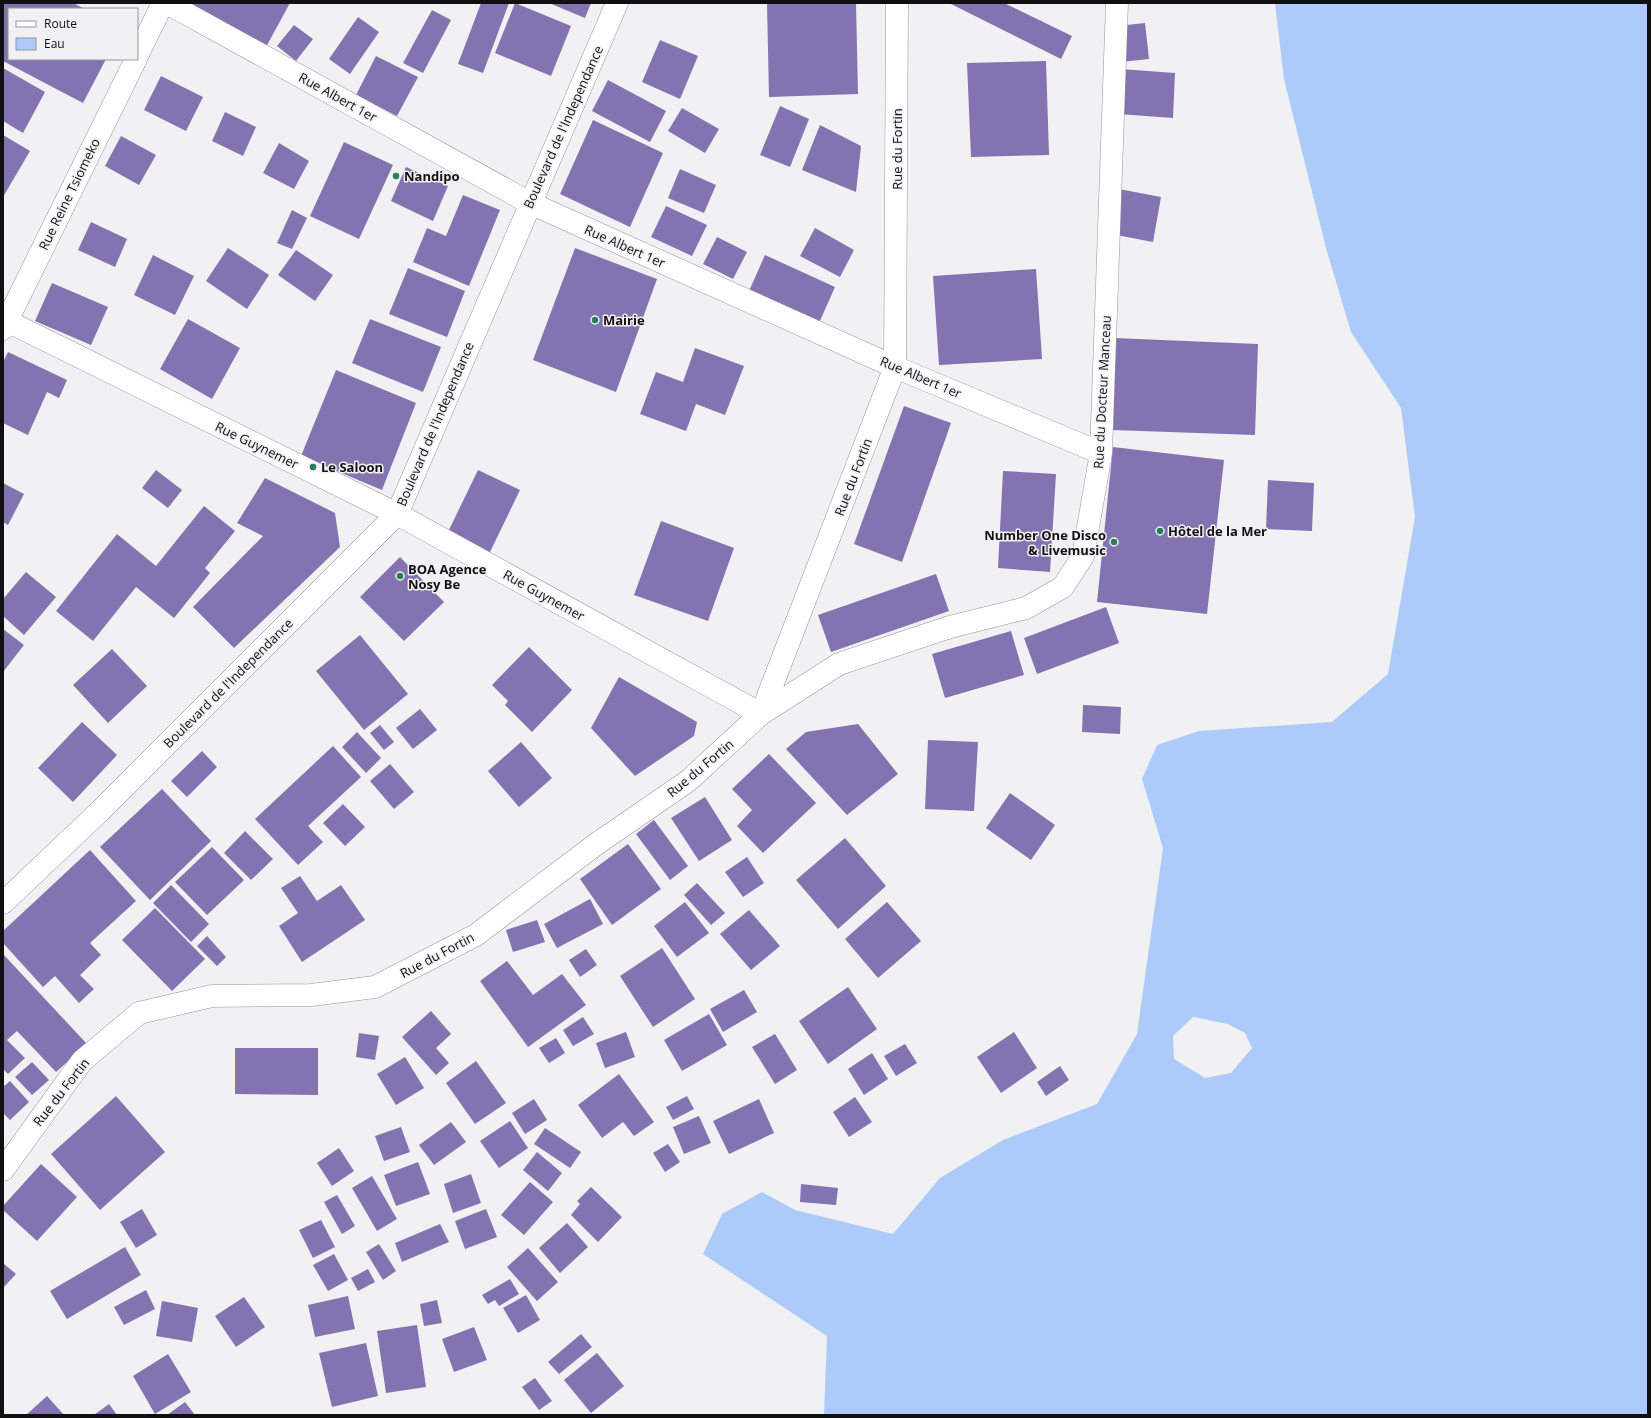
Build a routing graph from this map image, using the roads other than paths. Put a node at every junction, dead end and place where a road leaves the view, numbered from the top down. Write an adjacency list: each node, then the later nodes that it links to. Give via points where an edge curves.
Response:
1 (163, 3): 6 (street, Rue Reine Tsiomeko)
2 (167, 3): 8 (street, Rue Albert 1er)
3 (617, 3): 8 (street, Boulevard de l'Independance)
4 (897, 3): 10 (street, Rue du Fortin)
5 (1117, 3): 11 (street, Rue du Docteur Manceau)
6 (138, 54)
7 (135, 60): 9 (street, Rue Reine Tsiomeko)
8 (530, 203): 10 (street, Rue Albert 1er); 12 (street, Boulevard de l'Independance)
9 (4, 323): 12 (street, Rue Guynemer)
10 (895, 367): 11 (street, Rue Albert 1er); 13 (street, Rue du Fortin)
11 (1101, 453): 13 (street, Rue du Docteur Manceau, via 1083,556 1062,587 1026,608 950,627 839,664)
12 (397, 514): 13 (street, Rue Guynemer); 14 (street, Boulevard de l'Independance, via 100,811)
13 (761, 714): 15 (street, Rue du Fortin, via 688,781 595,845 476,935 375,988 310,995 212,996 139,1013 82,1061)
14 (3, 903)
15 (3, 1170)

